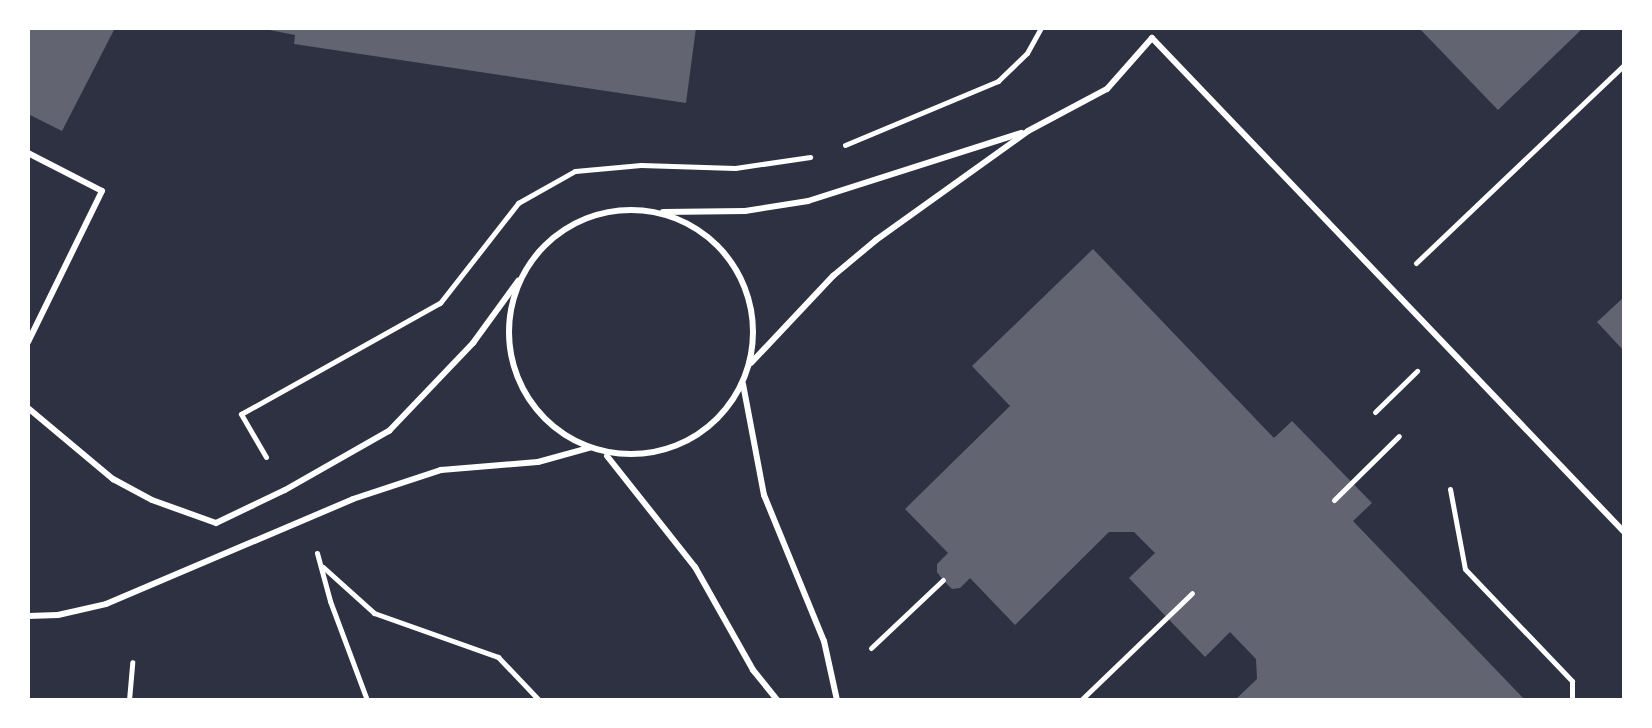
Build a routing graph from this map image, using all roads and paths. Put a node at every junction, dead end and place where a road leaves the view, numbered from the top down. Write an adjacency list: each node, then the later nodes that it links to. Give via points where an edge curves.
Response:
1 (1041, 28): 6 (path, via 1027,53 998,81)
2 (1153, 28): 3 (lane)
3 (1152, 38): 5 (lane, via 1107,89); 13 (lane)
4 (1624, 65): 10 (path)
5 (1028, 131): 9 (lane, via 808,201 745,211); 14 (lane, via 833,276)
6 (833, 150)
7 (28, 153): 12 (lane, via 102,191)
8 (820, 156): 21 (path, via 735,168 641,165 575,171 518,203 440,303 241,414)
9 (659, 212): 11 (lane, via 616,210 576,223 548,243); 14 (lane, via 699,230 731,260 749,294 754,339)
10 (1434, 248)
11 (522, 275): 16 (lane, via 473,343 389,431 216,523 113,479); 19 (lane, via 510,313 510,353 526,397 557,431)
12 (28, 342)
13 (1447, 344): 17 (path); 24 (lane)
14 (750, 364): 15 (lane)
15 (743, 384): 20 (lane, via 717,420 680,445); 34 (lane, via 764,495 824,641)
16 (28, 408)
17 (1375, 412)
18 (1399, 436): 23 (path)
19 (589, 448): 20 (lane); 27 (lane, via 538,462 441,470 353,499 106,604)
20 (607, 456): 33 (lane, via 695,567 753,670)
21 (268, 460)
22 (1450, 489): 36 (path, via 1465,569 1572,681)
23 (1334, 500)
24 (1624, 532)
25 (943, 580): 28 (path)
26 (1192, 593): 35 (path)
27 (28, 616)
28 (871, 648)
29 (132, 662): 30 (path)
30 (129, 700)
31 (367, 700): 32 (path, via 330,601 323,567 374,613 498,657)
32 (539, 700)
33 (777, 700)
34 (837, 700)
35 (1081, 700)
36 (1572, 700)

